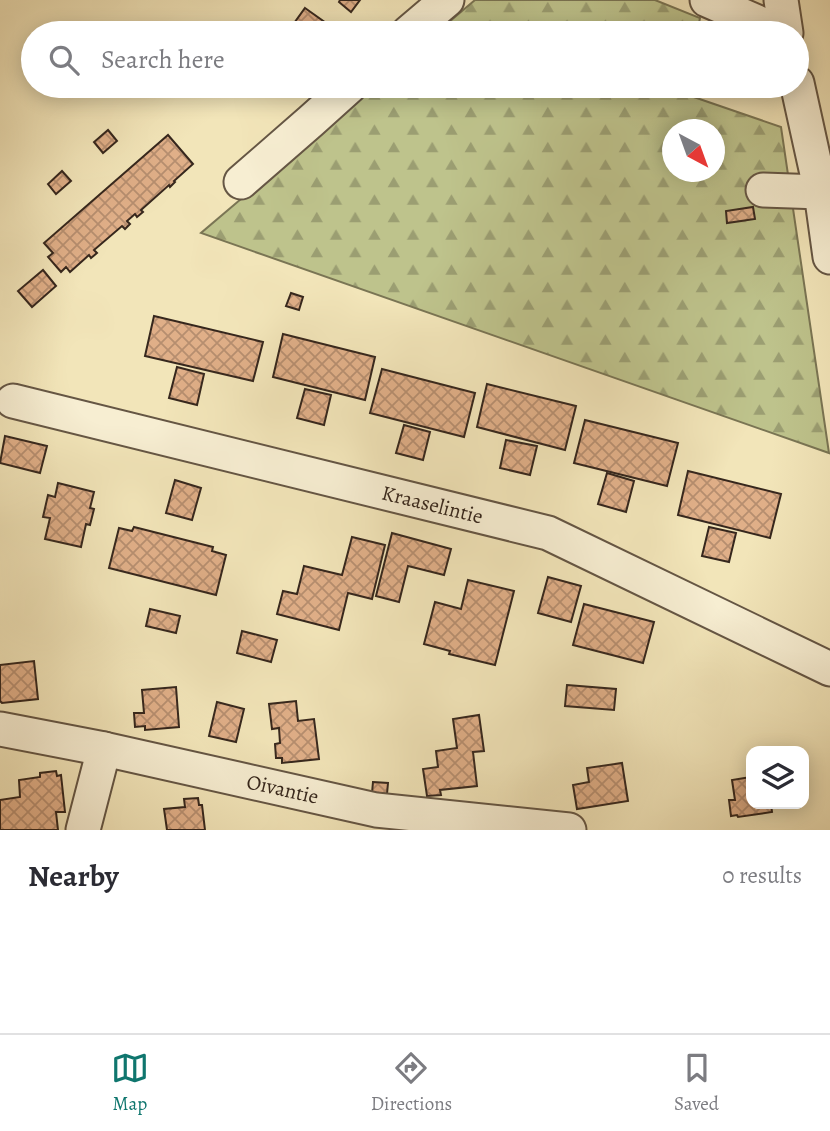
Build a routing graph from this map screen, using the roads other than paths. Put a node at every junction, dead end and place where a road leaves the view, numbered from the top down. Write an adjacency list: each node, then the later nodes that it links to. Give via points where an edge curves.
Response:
1 (447, 0): 4 (street)
2 (707, 0): 5 (street)
3 (781, 0): 6 (street)
4 (422, 21)
5 (756, 21)
6 (783, 21)
7 (336, 98): 9 (street)
8 (800, 98): 11 (street)
9 (241, 182)
10 (763, 190): 11 (street)
11 (821, 192): 12 (street)
12 (830, 257)
13 (13, 401): 14 (street, Kraaselintie, via 548,533)
14 (830, 669)
15 (0, 729): 16 (street, Oivantie)
16 (104, 749): 17 (street, Oivantie); 18 (street)
17 (374, 820): 19 (street, Oivantie)
18 (83, 830)
19 (569, 830)

